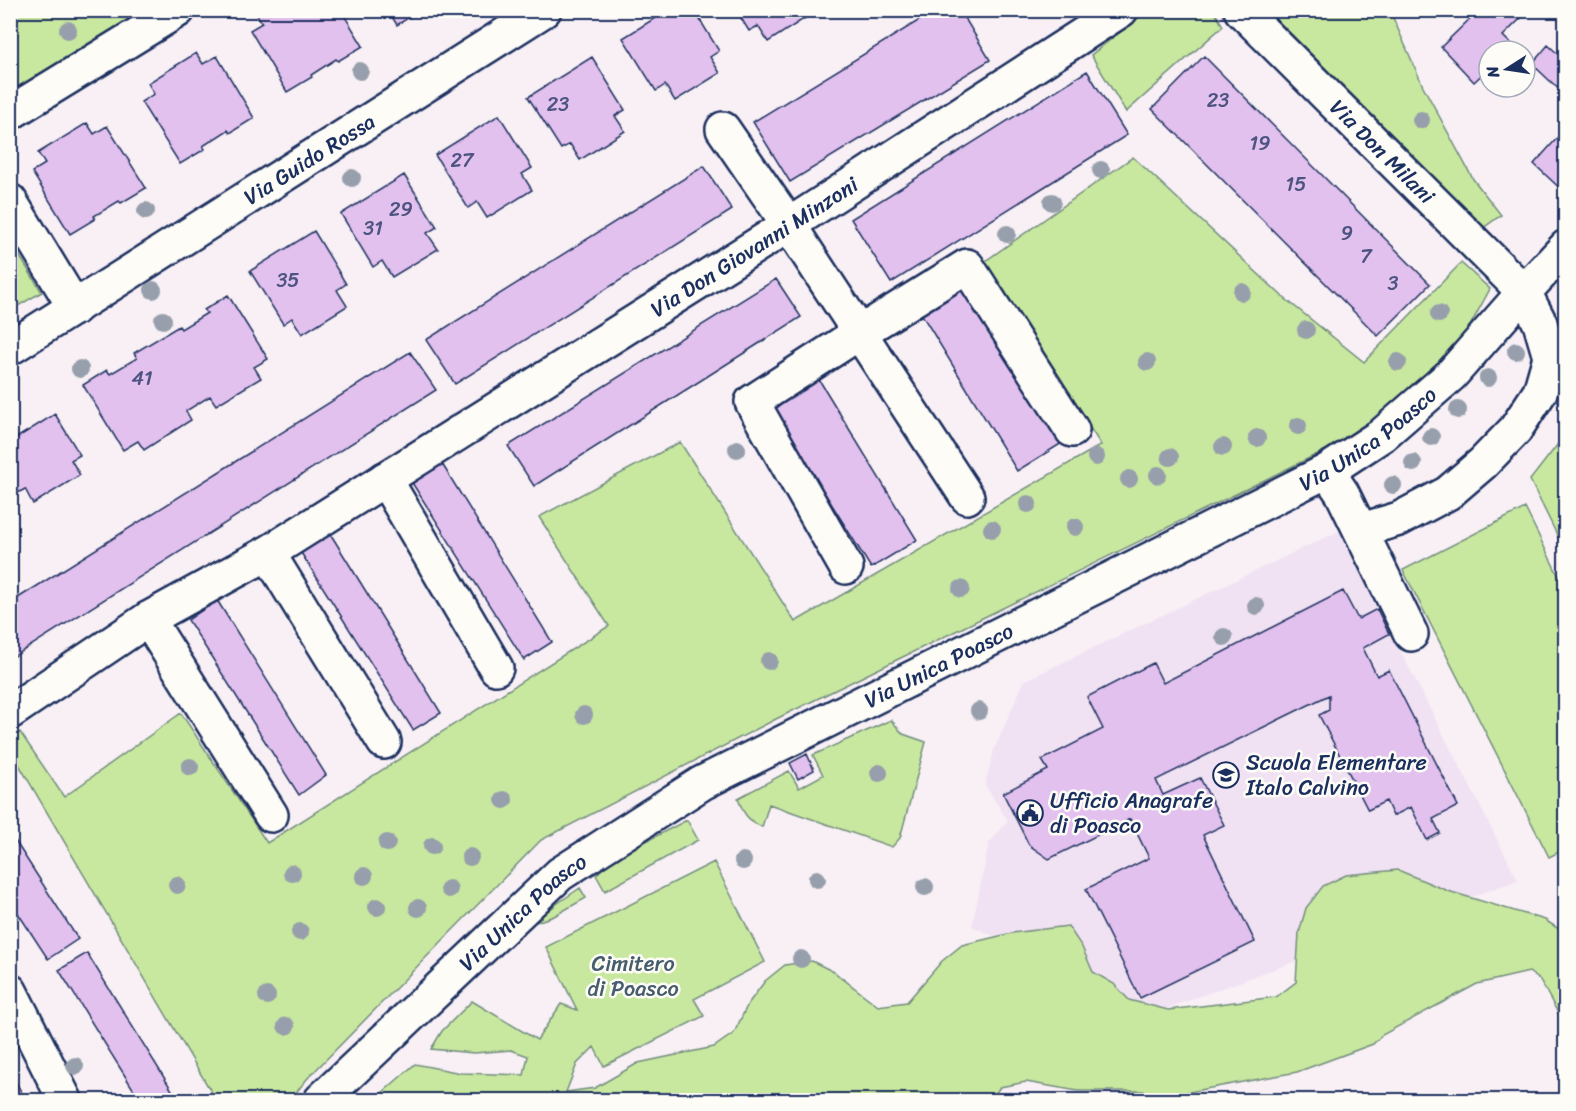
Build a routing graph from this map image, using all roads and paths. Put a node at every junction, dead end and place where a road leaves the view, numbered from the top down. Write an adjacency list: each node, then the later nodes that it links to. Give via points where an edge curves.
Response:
1 (178, 10): 5 (street)
2 (544, 10): 11 (street, Via Guido Rossa)
3 (1121, 10): 8 (street, Via Don Giovanni Minzoni)
4 (1241, 10): 10 (street, Via Don Milani)
5 (10, 113)
6 (723, 129): 8 (street)
7 (10, 201): 11 (street)
8 (789, 225): 12 (street); 16 (street, Via Don Giovanni Minzoni)
9 (1566, 248): 10 (street, Via Unica Poasco)
10 (1524, 292): 15 (street, Via Unica Poasco, via 1451,375 1382,435); 18 (street, Via Don Milani, via 1540,323 1550,357 1540,392 1515,430 1448,493 1399,519)
11 (75, 308): 13 (street, Via Guido Rossa)
12 (859, 333): 14 (street, via 967,266); 17 (street); 20 (street, via 752,402)
13 (10, 348)
14 (1072, 430)
15 (1326, 471): 18 (street); 29 (street, Via Unica Poasco, via 702,783 560,874)
16 (385, 479): 19 (street, Via Don Giovanni Minzoni); 23 (street)
17 (967, 497)
18 (1361, 530): 22 (street)
19 (268, 553): 21 (street, Via Don Giovanni Minzoni); 25 (street)
20 (846, 567)
21 (148, 619): 24 (street, Via Don Giovanni Minzoni); 26 (street)
22 (1411, 634)
23 (496, 668)
24 (10, 712)
25 (384, 742)
26 (271, 815)
27 (10, 992): 28 (street)
28 (65, 1101)
29 (321, 1101)

